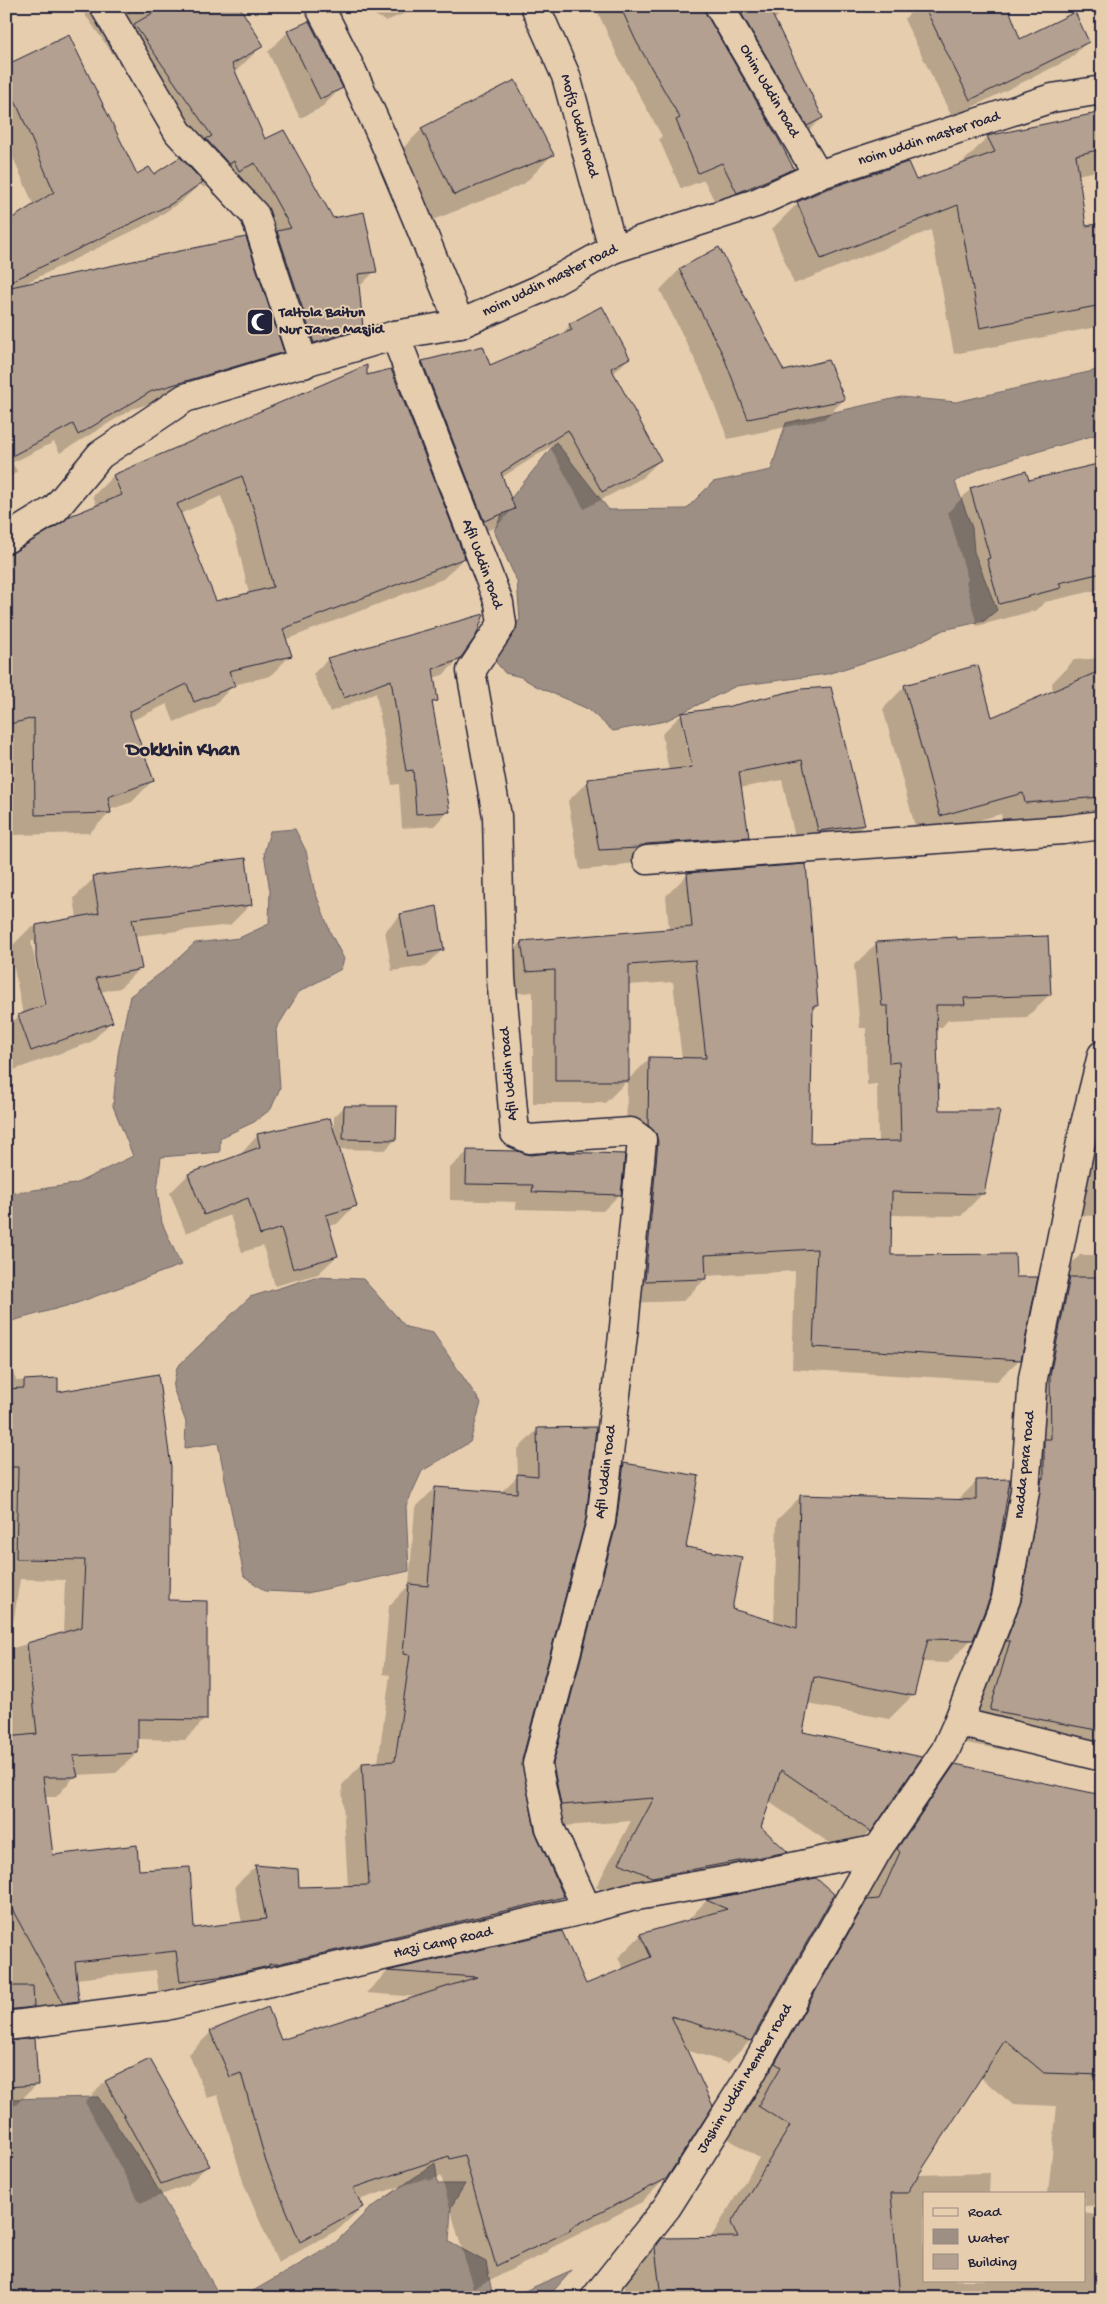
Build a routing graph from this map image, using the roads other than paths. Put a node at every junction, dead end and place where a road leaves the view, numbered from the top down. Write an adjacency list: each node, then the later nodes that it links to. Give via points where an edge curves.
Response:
1 (104, 6): 10 (street, via 178,132 255,215)
2 (319, 6): 8 (street, via 388,149)
3 (535, 6): 7 (street, Mofiz Uddin road, via 566,76)
4 (719, 6): 6 (street, Ohim Uddin road)
5 (1102, 90): 6 (street, noim uddin master road, via 1052,98)
6 (818, 175): 7 (street, noim uddin master road, via 756,203)
7 (613, 249): 8 (street, noim uddin master road, via 538,290)
8 (460, 324): 9 (street, noim uddin master road)
9 (395, 335): 10 (street, noim uddin master road); 18 (street, Afil Uddin road, via 499,603 502,624 471,671 497,816 501,977 515,1133 529,1139 631,1132 642,1140 601,1521 537,1764 550,1828)
10 (304, 364): 11 (street, noim uddin master road, via 185,398 100,455 56,510)
11 (6, 539)
12 (1102, 825): 13 (street)
13 (647, 860)
14 (1102, 1055): 15 (street, nadda para road, via 1082,1132 1033,1378 1025,1491 1006,1600)
15 (958, 1722): 16 (street); 17 (street, nadda para road, via 945,1750)
16 (1102, 1757)
17 (878, 1849): 18 (street, Hazi Camp Road, via 735,1880 631,1897); 20 (street, Jashim Uddin Member road, via 748,2079 672,2199)
18 (587, 1909): 19 (street, Hazi Camp Road, via 166,2006)
19 (6, 2026)
20 (595, 2298)

